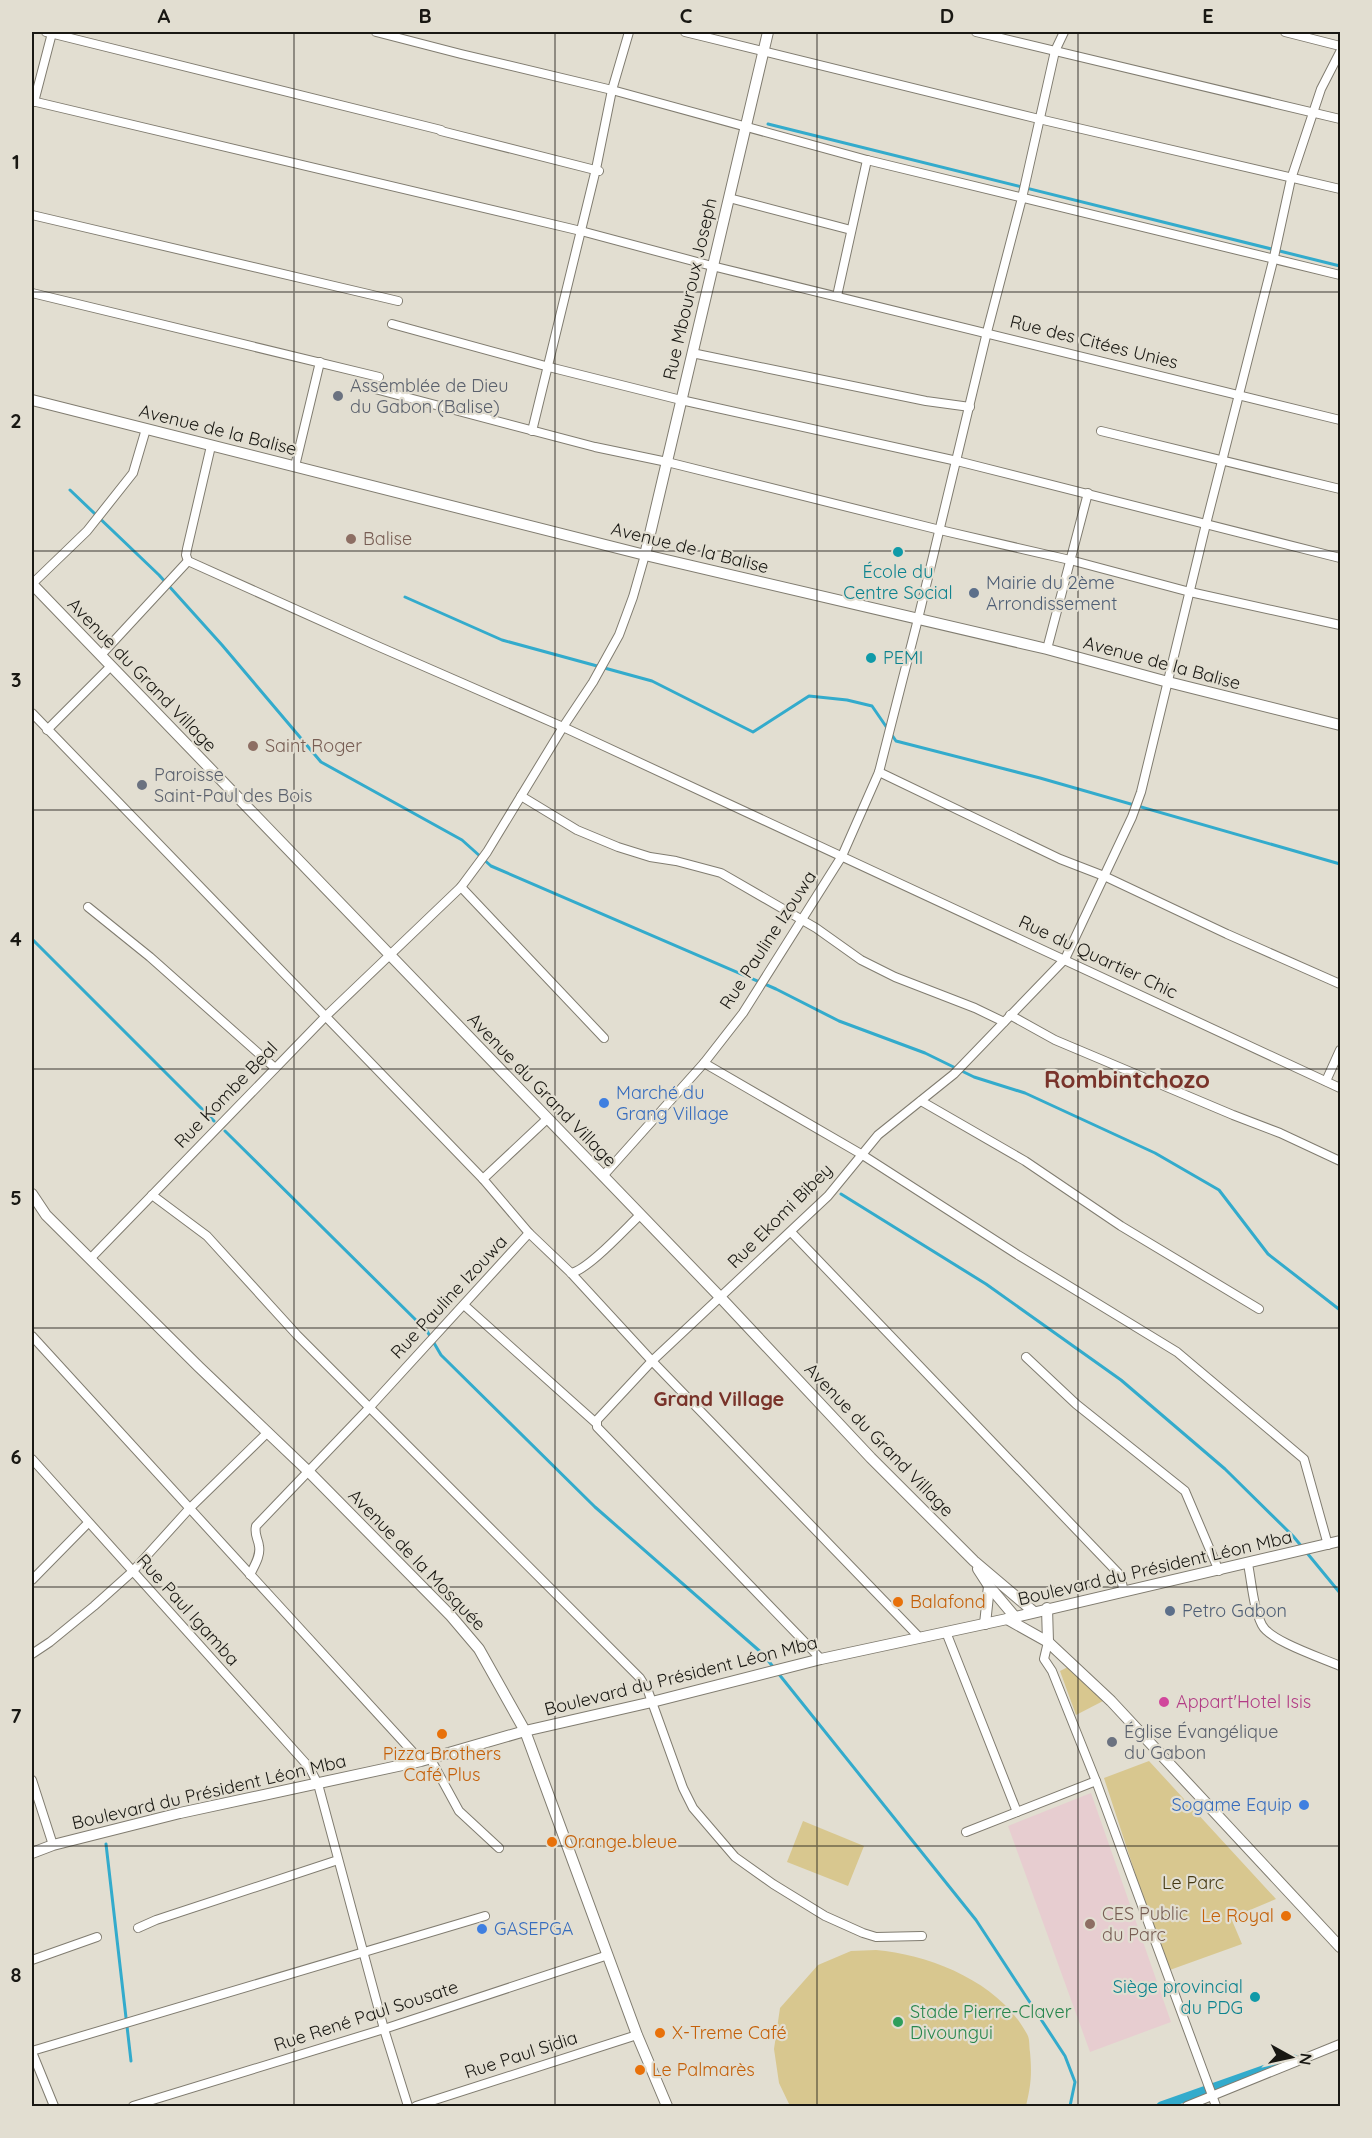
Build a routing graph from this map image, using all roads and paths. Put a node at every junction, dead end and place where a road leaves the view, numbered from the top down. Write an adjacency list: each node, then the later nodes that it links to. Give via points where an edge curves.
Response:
1 (49, 32): 14 (street); 20 (street)
2 (376, 32): 13 (street)
3 (630, 32): 13 (street)
4 (684, 32): 10 (street)
5 (768, 32): 10 (street, Rue Mbouroux Joseph)
6 (976, 32): 11 (street)
7 (1064, 32): 11 (street)
8 (1285, 32): 9 (street)
9 (1341, 46)
10 (764, 51): 16 (street); 18 (street, Rue Mbouroux Joseph)
11 (1055, 51): 15 (street); 16 (street)
12 (1341, 52): 15 (street, Rue Ekomi Bibey)
13 (612, 90): 18 (street); 20 (street)
14 (33, 101): 27 (street)
15 (1313, 113): 17 (street); 21 (street, Rue Ekomi Bibey)
16 (1039, 119): 21 (street); 23 (street)
17 (1341, 119)
18 (744, 127): 19 (street); 24 (street, Rue Mbouroux Joseph)
19 (867, 160): 23 (street); 26 (street)
20 (597, 171): 27 (street)
21 (1291, 178): 22 (street); 28 (street, Rue Ekomi Bibey)
22 (1341, 189)
23 (1023, 195): 28 (street); 35 (street)
24 (729, 198): 26 (street); 29 (street, Rue Mbouroux Joseph)
25 (32, 215): 33 (street)
26 (851, 230): 32 (street)
27 (581, 231): 29 (street); 38 (street)
28 (1276, 251): 30 (street); 41 (street, Rue Ekomi Bibey)
29 (712, 266): 32 (street); 36 (street, Rue Mbouroux Joseph)
30 (1341, 275)
31 (32, 293): 37 (street)
32 (837, 296): 35 (street)
33 (398, 301)
34 (392, 324): 38 (street)
35 (987, 333): 41 (street, Rue des Citées Unies); 44 (street, Rue des Citées Unies)
36 (692, 353): 43 (street, Rue Mbouroux Joseph); 44 (street)
37 (320, 362): 39 (street); 53 (street)
38 (549, 367): 43 (street); 47 (street)
39 (379, 377)
40 (375, 389): 47 (street)
41 (1238, 395): 45 (street, Rue des Citées Unies); 50 (street, Rue Ekomi Bibey)
42 (32, 400): 46 (street, Avenue de la Balise)
43 (681, 400): 51 (street); 52 (street, Rue Mbouroux Joseph)
44 (970, 407): 51 (street, Rue des Citées Unies)
45 (1341, 420)
46 (146, 429): 49 (street, Avenue de la Balise); 62 (street, via 133,473 87,531)
47 (532, 431): 52 (street)
48 (1101, 431): 50 (street)
49 (211, 446): 53 (street, Avenue de la Balise); 61 (street, via 187,549)
50 (1222, 460): 54 (street); 56 (street, Rue Ekomi Bibey)
51 (957, 461): 55 (street); 57 (street, Rue des Citées Unies)
52 (667, 462): 57 (street); 58 (street, Rue Mbouroux Joseph)
53 (295, 466): 58 (street, Avenue de la Balise)
54 (1341, 489)
55 (1088, 494): 56 (street); 60 (street)
56 (1206, 524): 59 (street); 63 (street, Rue Ekomi Bibey)
57 (940, 530): 60 (street); 64 (street, Rue des Citées Unies)
58 (645, 555): 64 (street, Avenue de la Balise); 72 (street, Rue Kombe Beal, via 619,635)
59 (1341, 558)
60 (1070, 560): 63 (street); 66 (street)
61 (188, 561): 67 (street); 72 (street, Rue du Quartier Chic)
62 (32, 584): 67 (street, Avenue du Grand Village)
63 (1190, 592): 65 (street); 69 (street, Rue Ekomi Bibey)
64 (918, 620): 66 (street, Avenue de la Balise); 74 (street, Rue des Citées Unies)
65 (1341, 625)
66 (1047, 649): 69 (street, Avenue de la Balise)
67 (101, 655): 68 (street, Avenue du Grand Village)
68 (111, 666): 73 (street); 82 (street, Avenue du Grand Village)
69 (1168, 682): 71 (street, Avenue de la Balise); 78 (street, Rue Ekomi Bibey, via 1141,792)
70 (32, 713): 73 (street, Rue Pauline Izouwa)
71 (1341, 725)
72 (563, 727): 76 (street, Rue Kombe Beal); 77 (street, Rue du Quartier Chic)
73 (47, 730): 85 (street, Rue Pauline Izouwa)
74 (888, 737): 75 (street, Rue Pauline Izouwa)
75 (879, 772): 77 (street, Rue Pauline Izouwa); 78 (street, via 1060,859)
76 (521, 796): 79 (street, Rue Kombe Beal); 81 (street, via 577,830 618,847 720,873)
77 (842, 856): 81 (street, Rue Pauline Izouwa); 83 (street, Rue du Quartier Chic)
78 (1104, 876): 83 (street, Rue Ekomi Bibey); 84 (street)
79 (461, 887): 82 (street, Rue Kombe Beal); 87 (street)
80 (88, 907): 90 (street)
81 (801, 920): 86 (street, via 861,960 895,977); 89 (street, Rue Pauline Izouwa, via 742,1013)
82 (389, 956): 85 (street, Rue Kombe Beal); 94 (street, Avenue du Grand Village)
83 (1065, 959): 86 (street, Rue Ekomi Bibey); 91 (street, Rue du Quartier Chic)
84 (1341, 984)
85 (326, 1016): 90 (street, Rue Kombe Beal); 98 (street, Rue Pauline Izouwa)
86 (1007, 1019): 93 (street, Rue Ekomi Bibey, via 954,1074); 96 (street)
87 (604, 1038)
88 (1341, 1050): 91 (street)
89 (704, 1063): 95 (street); 97 (street, Rue Pauline Izouwa)
90 (275, 1068): 100 (street, Rue Kombe Beal)
91 (1326, 1081): 92 (street, Rue du Quartier Chic)
92 (1341, 1088)
93 (921, 1101): 95 (street, Rue Ekomi Bibey); 108 (street, via 1025,1161 1121,1226)
94 (547, 1119): 97 (street, Avenue du Grand Village); 98 (street)
95 (861, 1154): 102 (street, Rue Ekomi Bibey, via 828,1196); 120 (street, via 1194,1365 1304,1459)
96 (1341, 1161)
97 (603, 1176): 101 (street, Avenue du Grand Village)
98 (483, 1179): 103 (street, Rue Pauline Izouwa)
99 (32, 1194): 104 (street, Avenue de la Mosquée, via 46,1215)
100 (152, 1195): 104 (street, Rue Kombe Beal); 112 (street, via 207,1236)
101 (640, 1215): 105 (street, via 588,1264); 106 (street, Avenue du Grand Village)
102 (791, 1232): 106 (street, Rue Ekomi Bibey); 128 (street, via 1120,1575)
103 (529, 1233): 105 (street); 107 (street, Rue Pauline Izouwa)
104 (90, 1259): 114 (street, Avenue de la Mosquée)
105 (571, 1273): 111 (street)
106 (721, 1298): 111 (street, Rue Ekomi Bibey); 121 (street, Avenue du Grand Village)
107 (464, 1305): 112 (street, Rue Pauline Izouwa); 113 (street)
108 (1259, 1309)
109 (32, 1336): 117 (street)
110 (1026, 1357): 123 (street, via 1076,1404 1185,1491)
111 (652, 1361): 113 (street, Rue Ekomi Bibey); 134 (street)
112 (369, 1408): 116 (street, Rue Pauline Izouwa); 139 (street, via 640,1678)
113 (596, 1423): 137 (street)
114 (268, 1432): 116 (street, Avenue de la Mosquée); 117 (street)
115 (32, 1459): 118 (street, Rue Paul Igamba)
116 (308, 1471): 125 (street, Rue Pauline Izouwa, via 256,1526 259,1556); 140 (street, Avenue de la Mosquée, via 479,1649)
117 (189, 1509): 124 (street); 125 (street)
118 (88, 1523): 124 (street, Rue Paul Igamba); 126 (street)
119 (1341, 1542): 120 (street, Boulevard du Président Léon Mba)
120 (1328, 1545): 122 (street, Boulevard du Président Léon Mba)
121 (974, 1562): 127 (street); 130 (street, Avenue du Grand Village)
122 (1248, 1564): 123 (street, Boulevard du Président Léon Mba); 138 (street, via 1262,1627 1271,1636)
123 (1219, 1571): 128 (street, Boulevard du Président Léon Mba)
124 (132, 1572): 136 (street); 144 (street, Rue Paul Igamba, via 309,1767)
125 (249, 1575): 141 (street)
126 (32, 1580)
127 (989, 1586): 131 (street); 132 (street)
128 (1124, 1592): 129 (street, Boulevard du Président Léon Mba)
129 (1047, 1608): 130 (street, Boulevard du Président Léon Mba); 135 (street)
130 (1034, 1612): 131 (street, Boulevard du Président Léon Mba)
131 (1011, 1618): 132 (street, Boulevard du Président Léon Mba); 135 (street)
132 (985, 1624): 133 (street, Boulevard du Président Léon Mba)
133 (946, 1632): 134 (street, Boulevard du Président Léon Mba); 145 (street)
134 (919, 1637): 137 (street, Boulevard du Président Léon Mba)
135 (1048, 1642): 143 (street, via 1044,1659); 155 (street, via 1111,1701)
136 (32, 1654)
137 (821, 1659): 139 (street, Boulevard du Président Léon Mba)
138 (1341, 1666)
139 (652, 1702): 140 (street, Boulevard du Président Léon Mba); 153 (street, via 693,1808 735,1857 825,1916 863,1933 876,1937)
140 (525, 1731): 141 (street, Boulevard du Président Léon Mba); 157 (street, Avenue de la Mosquée)
141 (425, 1760): 144 (street, Boulevard du Président Léon Mba); 148 (street, via 459,1811)
142 (32, 1780): 147 (street)
143 (1096, 1781): 145 (street); 163 (street)
144 (318, 1784): 147 (street, Boulevard du Président Léon Mba); 150 (street, Rue Paul Igamba)
145 (1017, 1812): 146 (street)
146 (966, 1832)
147 (53, 1845): 149 (street, Boulevard du Président Léon Mba)
148 (499, 1848)
149 (32, 1853)
150 (338, 1860): 152 (street); 156 (street, Rue Paul Igamba)
151 (485, 1916): 156 (street)
152 (138, 1928)
153 (922, 1936)
154 (97, 1937): 158 (street)
155 (1341, 1947)
156 (364, 1952): 159 (street, Rue Paul Igamba); 162 (street)
157 (608, 1955): 159 (street, Rue René Paul Sousate); 160 (street, Avenue de la Mosquée)
158 (32, 1960)
159 (384, 2029): 165 (street, Rue René Paul Sousate); 166 (street, Rue Paul Igamba)
160 (637, 2035): 167 (street, Rue Paul Sidia); 168 (street, Avenue de la Mosquée)
161 (1341, 2044): 163 (street)
162 (32, 2051): 164 (street)
163 (1211, 2095): 169 (street); 170 (street)
164 (54, 2106)
165 (133, 2106)
166 (408, 2106)
167 (416, 2106)
168 (667, 2106)
169 (1187, 2106)
170 (1216, 2106)

